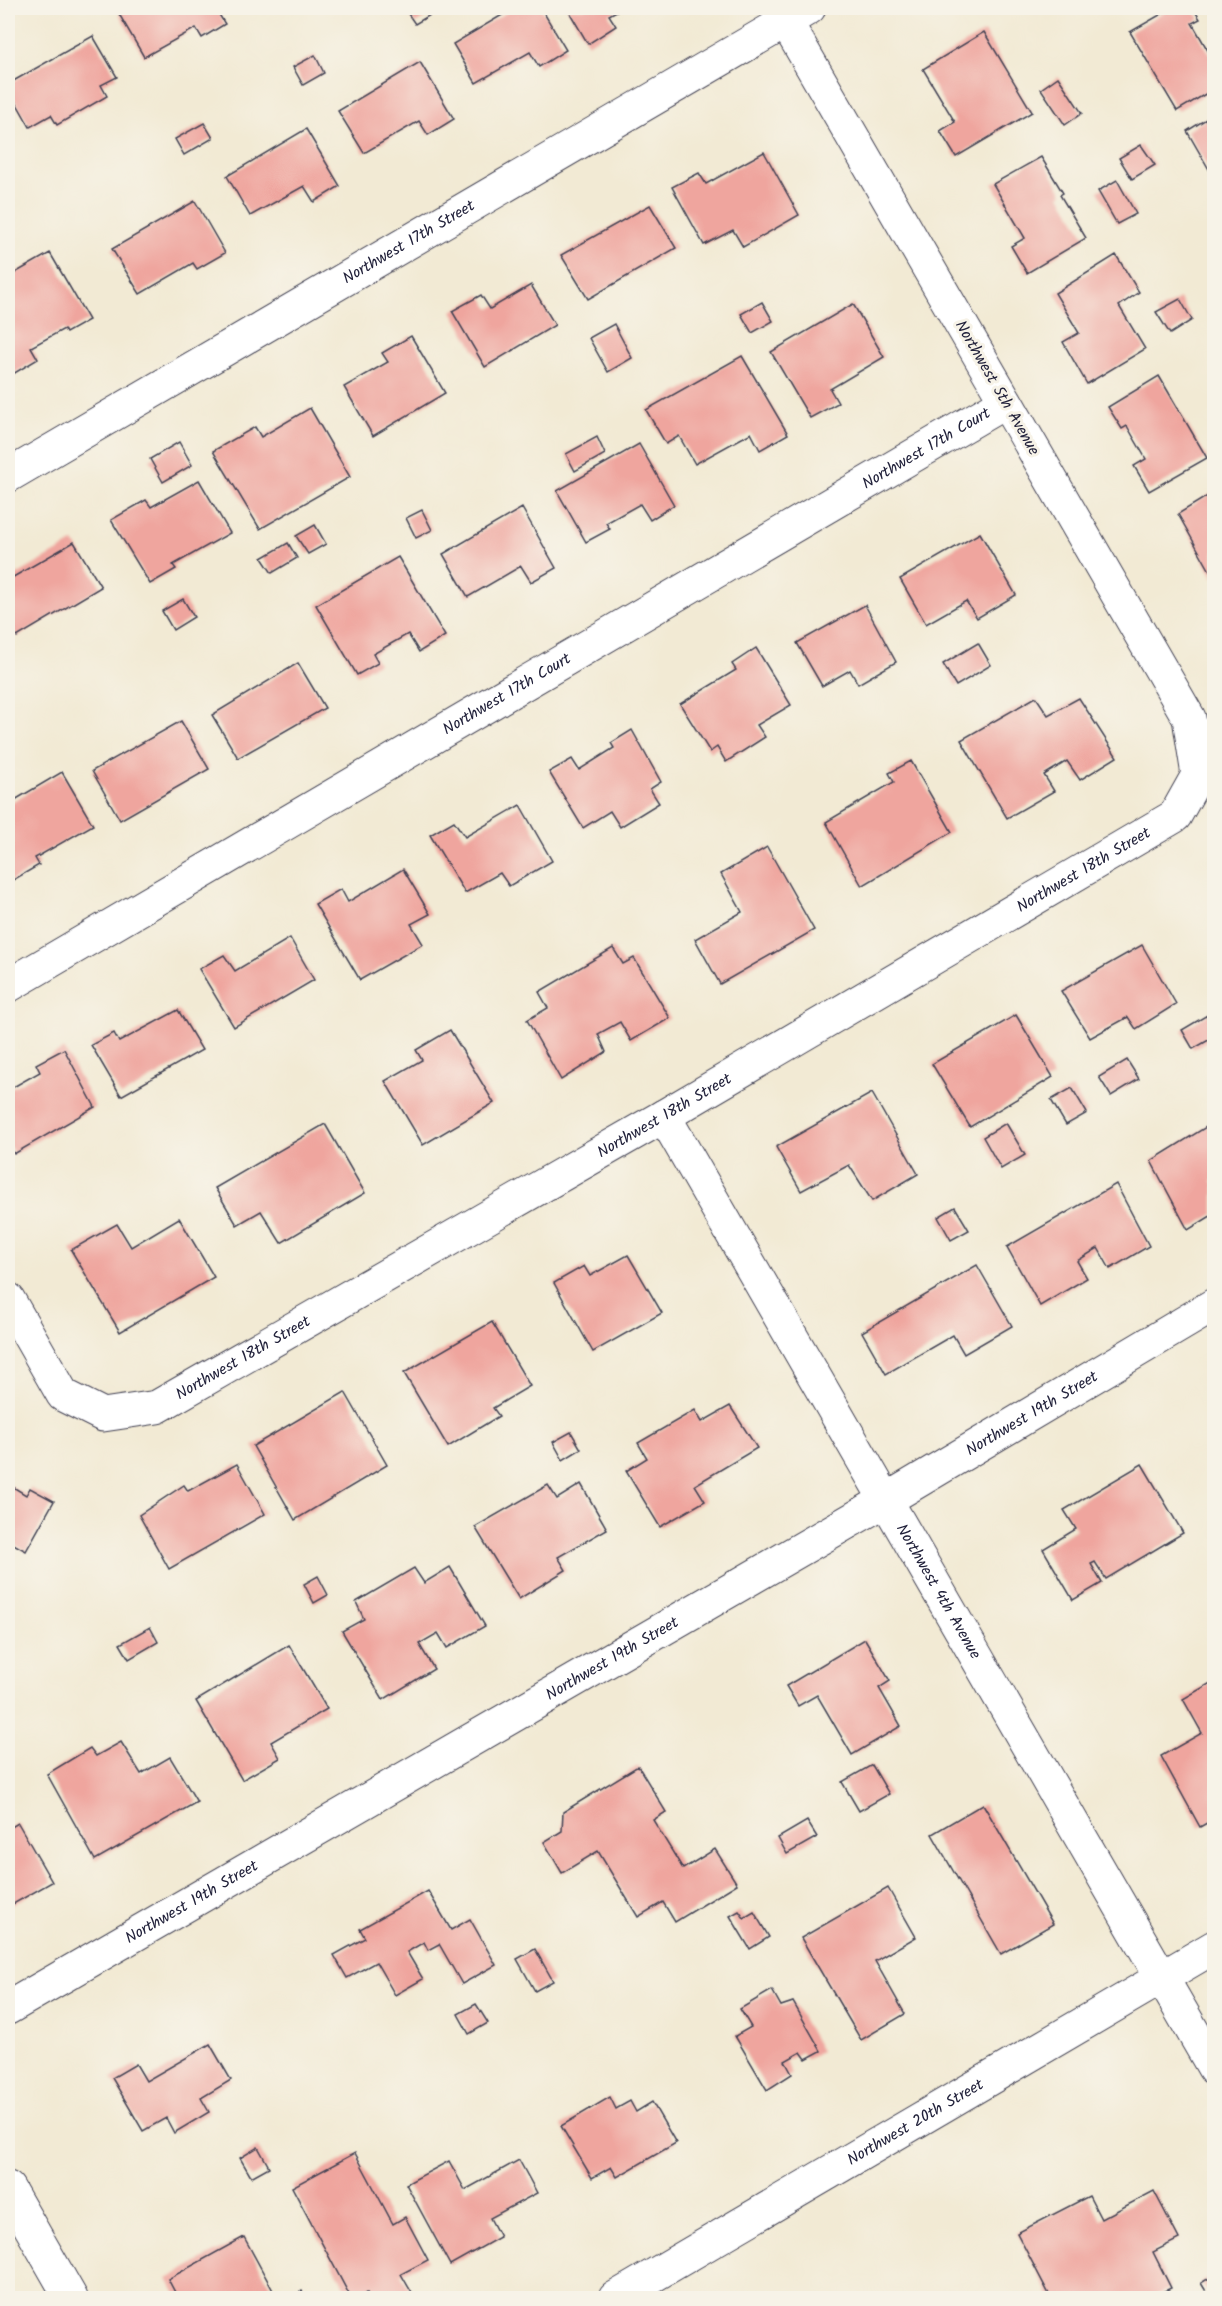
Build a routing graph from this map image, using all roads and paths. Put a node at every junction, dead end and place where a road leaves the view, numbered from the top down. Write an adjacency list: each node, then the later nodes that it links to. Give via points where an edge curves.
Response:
1 (791, 12): 2 (street, Northwest 5th Avenue); 3 (street, Northwest 17th Street)
2 (1005, 402): 4 (street, Northwest 5th Avenue, via 1189,718); 5 (street, Northwest 17th Court)
3 (8, 476)
4 (1198, 775): 6 (street, Northwest 18th Street, via 1174,816)
5 (8, 986)
6 (664, 1116): 7 (street, Northwest 18th Street, via 157,1407 103,1415 63,1395); 9 (street, Northwest 4th Avenue)
7 (8, 1299)
8 (1215, 1305): 9 (street, Northwest 19th Street)
9 (886, 1500): 11 (street, Northwest 4th Avenue); 12 (street, Northwest 19th Street)
10 (1215, 1947): 11 (street, Northwest 20th Street)
11 (1162, 1977): 13 (street, Northwest 4th Avenue); 16 (street, Northwest 20th Street)
12 (8, 2008)
13 (1215, 2068)
14 (8, 2188): 15 (street)
15 (71, 2298)
16 (615, 2298)

